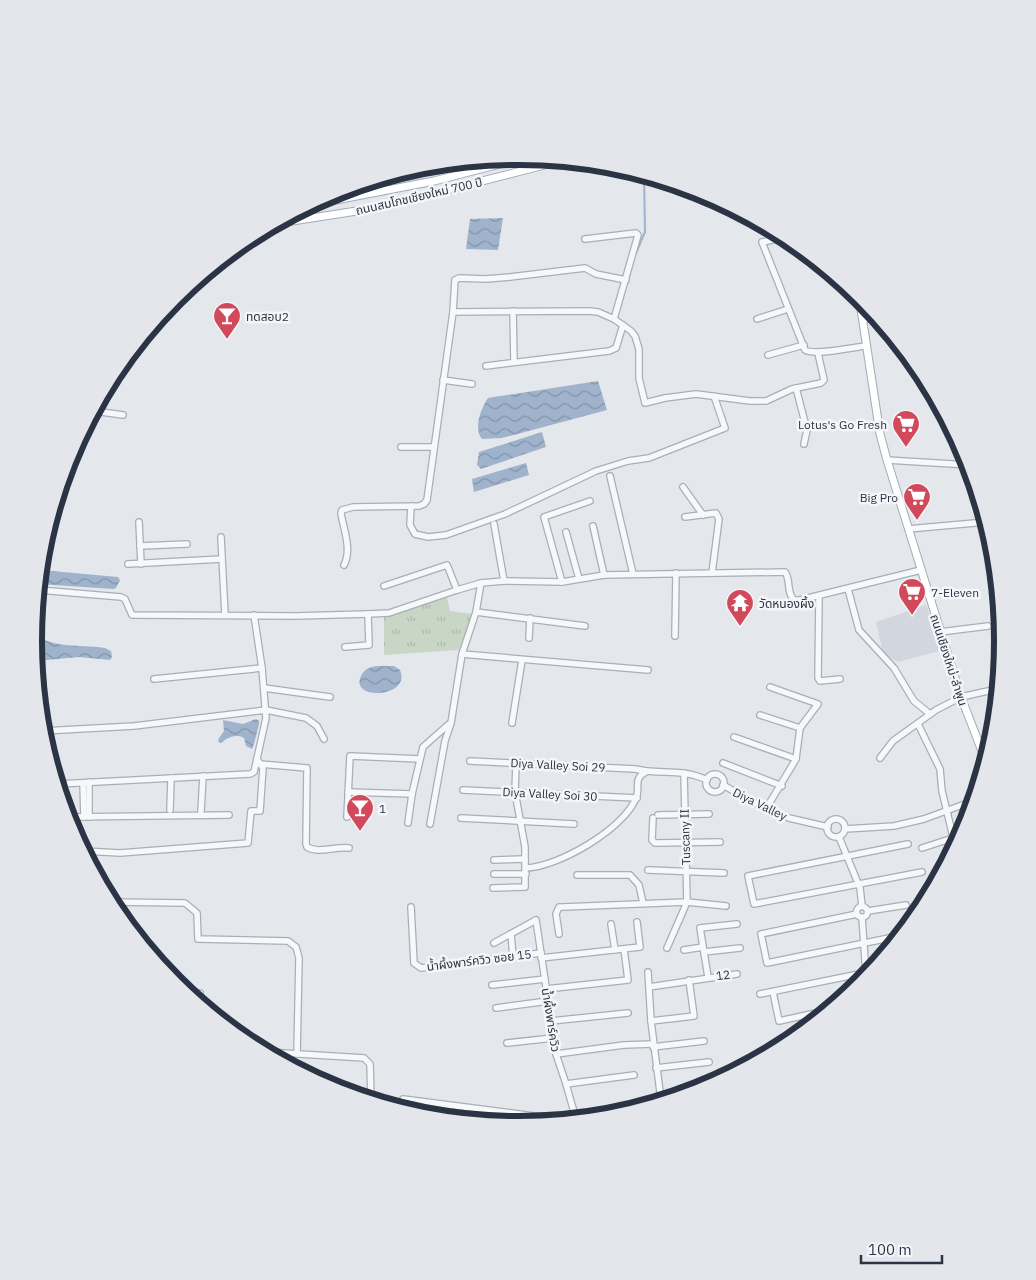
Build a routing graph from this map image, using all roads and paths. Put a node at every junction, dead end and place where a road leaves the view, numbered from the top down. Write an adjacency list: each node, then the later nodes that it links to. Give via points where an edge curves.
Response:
1 (493, 166): 3 (main road, ถนนสมโภชเชียงใหม่ 700 ปี)
2 (541, 166): 4 (main road, ถนนสมโภชเชียงใหม่ 700 ปี, via 376,208)
3 (342, 199)
4 (295, 221)
5 (585, 239): 7 (street, via 637,234)
6 (774, 240): 8 (street, via 762,242)
7 (626, 280): 10 (street, via 596,274 585,268 486,279 459,278 454,283); 15 (street)
8 (788, 309): 12 (street); 18 (street)
9 (861, 311): 13 (main road, ถนนเชียงใหม่-ลำพูน)
10 (453, 312): 11 (street); 23 (street)
11 (513, 312): 15 (street, via 588,311); 21 (street)
12 (757, 319)
13 (862, 319): 14 (street); 17 (main road, ถนนเชียงใหม่-ลำพูน)
14 (868, 319)
15 (614, 320): 16 (street)
16 (623, 325): 21 (street, via 619,342 613,350); 26 (street, via 638,341 639,378 645,403 684,395)
17 (866, 346): 19 (street); 32 (main road, ถนนเชียงใหม่-ลำพูน)
18 (804, 348): 19 (street, via 809,353); 20 (street)
19 (818, 353): 25 (street, via 824,380)
20 (768, 355)
21 (514, 362): 22 (street)
22 (486, 366)
23 (443, 380): 24 (street); 31 (street)
24 (472, 384)
25 (796, 388): 26 (street, via 766,400); 29 (street, via 807,430)
26 (714, 396): 37 (street, via 725,428 649,458 628,460 596,471 505,514 446,535 428,537 415,534 410,525)
27 (101, 412): 28 (street)
28 (123, 415)
29 (804, 444)
30 (401, 447): 31 (street)
31 (434, 447): 37 (street, via 427,500 424,504)
32 (887, 460): 33 (street); 44 (main road, ถนนเชียงใหม่-ลำพูน)
33 (959, 464)
34 (610, 476): 56 (street)
35 (683, 487): 38 (street)
36 (590, 501): 60 (street, via 544,517)
37 (411, 506): 52 (street, via 342,510 348,547)
38 (703, 515): 39 (street); 55 (street, via 716,513 719,519)
39 (685, 517)
40 (139, 522): 48 (street)
41 (978, 523): 44 (street)
42 (494, 524): 59 (street)
43 (593, 526): 57 (street)
44 (908, 529): 53 (main road, ถนนเชียงใหม่-ลำพูน)
45 (566, 532): 58 (street)
46 (221, 537): 49 (street)
47 (187, 544): 48 (street)
48 (140, 546): 51 (street)
49 (222, 559): 51 (street); 70 (street)
50 (128, 564): 51 (street)
51 (141, 564)
52 (344, 565)
53 (921, 570): 63 (street); 74 (main road, ถนนเชียงใหม่-ลำพูน)
54 (676, 573): 55 (street); 56 (street); 75 (street)
55 (712, 573): 66 (street, via 785,572 794,600)
56 (633, 574): 57 (street)
57 (604, 575): 58 (street)
58 (579, 579): 60 (street)
59 (504, 581): 60 (street); 61 (street)
60 (562, 582)
61 (481, 583): 64 (street); 67 (street)
62 (384, 586): 64 (street, via 448,565)
63 (848, 589): 66 (street); 90 (street, via 859,630 894,668 914,701)
64 (457, 590): 68 (street, via 389,613)
65 (46, 591): 70 (street, via 121,597 132,615)
66 (818, 596): 83 (street, via 818,678 820,681)
67 (476, 612): 71 (street); 78 (street)
68 (368, 614): 69 (street); 77 (street, via 369,645)
69 (254, 615): 70 (street); 80 (street)
70 (225, 616)
71 (530, 618): 72 (street); 76 (street)
72 (585, 626)
73 (988, 626): 74 (street)
74 (940, 632): 88 (main road, ถนนเชียงใหม่-ลำพูน)
75 (675, 636)
76 (529, 638)
77 (345, 647)
78 (462, 654): 79 (street); 92 (street)
79 (522, 660): 81 (street); 93 (street)
80 (262, 668): 82 (street); 85 (street)
81 (648, 670)
82 (154, 679)
83 (840, 679)
84 (770, 687): 95 (street, via 818,704)
85 (264, 688): 87 (street); 89 (street)
86 (990, 691): 88 (street)
87 (330, 697)
88 (961, 697): 90 (street); 99 (main road, ถนนเชียงใหม่-ลำพูน)
89 (266, 710): 96 (street, via 134,726); 98 (street, via 306,718 317,726); 104 (street)
90 (930, 714): 94 (street)
91 (760, 715): 95 (street)
92 (451, 723): 101 (street, via 423,747); 137 (street)
93 (512, 723)
94 (918, 724): 100 (street, via 893,741); 127 (street, via 940,769)
95 (800, 728): 102 (street)
96 (52, 731)
97 (734, 737): 102 (street)
98 (324, 738)
99 (981, 748)
100 (880, 758)
101 (420, 759): 119 (street, via 350,756); 121 (street)
102 (796, 759): 117 (street)
103 (470, 761): 105 (street, Diya Valley Soi 29)
104 (259, 762): 107 (street); 108 (street); 147 (street, via 307,768 307,847 317,850)
105 (516, 763): 109 (street, Diya Valley Soi 29); 120 (street)
106 (722, 763): 117 (street)
107 (254, 772): 108 (street); 111 (street)
108 (263, 772): 149 (street, via 260,811 251,811 248,843 120,853)
109 (646, 772): 110 (street, Diya Valley); 122 (street, via 638,778)
110 (684, 772): 113 (street, Diya Valley); 128 (street, Tuscany II)
111 (203, 776): 112 (street); 126 (street)
112 (171, 778): 114 (street); 125 (street)
113 (706, 780): 116 (street, Diya Valley, via 718,774); 116 (street, Diya Valley, via 712,791 720,790)
114 (86, 783): 115 (street); 132 (street)
115 (65, 784)
116 (723, 785): 124 (street, Diya Valley)
117 (782, 786): 124 (street)
118 (463, 790): 120 (street, Diya Valley Soi 30)
119 (348, 792): 121 (street); 133 (street)
120 (515, 792): 122 (street, Diya Valley Soi 30); 135 (street)
121 (412, 794): 136 (street)
122 (637, 798): 154 (street, via 615,825 575,852)
123 (964, 805): 127 (street, Diya Valley)
124 (766, 809): 139 (street, Diya Valley, via 788,818)
125 (170, 810)
126 (201, 811)
127 (947, 811): 140 (street, Diya Valley, via 894,826); 141 (street)
128 (684, 814): 129 (street); 144 (street, Tuscany II); 144 (street, via 655,816 653,842)
129 (709, 814)
130 (229, 815): 132 (street)
131 (77, 817): 132 (street)
132 (87, 817)
133 (347, 817)
134 (461, 818): 135 (street)
135 (520, 820): 138 (street); 151 (street)
136 (408, 823)
137 (430, 824)
138 (574, 824)
139 (828, 827): 140 (street, Diya Valley, via 832,820 838,819); 142 (street, via 830,835)
140 (845, 829): 142 (street)
141 (952, 833)
142 (838, 837): 150 (street)
143 (720, 842): 144 (street)
144 (684, 843): 155 (street, Tuscany II)
145 (947, 843): 148 (street)
146 (908, 844): 150 (street)
147 (349, 848)
148 (922, 848)
149 (93, 851)
150 (846, 856): 160 (street); 160 (street, via 748,876 754,904)
151 (525, 859): 152 (street); 154 (street)
152 (494, 860)
153 (648, 870): 155 (street)
154 (526, 871): 158 (street); 161 (street, via 525,887)
155 (686, 872): 157 (street); 163 (street, Tuscany II)
156 (922, 872): 160 (street)
157 (724, 873)
158 (494, 874)
159 (577, 875): 164 (street, via 630,875 639,885)
160 (858, 884): 167 (street)
161 (493, 888)
162 (122, 902): 210 (street, via 186,903 196,913 198,939 288,941 296,947 299,958)
163 (686, 902): 164 (street); 166 (street); 179 (street)
164 (643, 903): 175 (street, via 559,907 556,914)
165 (906, 905): 169 (street)
166 (726, 906)
167 (862, 906): 169 (street); 170 (street, via 856,910)
168 (411, 907): 185 (street, น้ำผึ้งพาร์ควิว ซอย 15, via 414,963 421,968)
169 (868, 911): 170 (street, via 866,915)
170 (859, 916): 178 (street); 178 (street, via 761,934 767,963)
171 (638, 922): 181 (street, น้ำผึ้งพาร์ควิว ซอย 15, via 640,947)
172 (611, 924): 183 (street)
173 (737, 924): 182 (street, via 700,928)
174 (511, 934): 177 (street); 185 (street); 186 (street, น้ำผึ้งพาร์ควิว, via 536,920)
175 (559, 934)
176 (888, 938): 178 (street)
177 (494, 943)
178 (864, 943): 187 (street)
179 (667, 948)
180 (740, 948): 182 (street)
181 (624, 949): 183 (street, น้ำผึ้งพาร์ควิว ซอย 15); 196 (street, via 628,980)
182 (704, 949): 184 (street); 191 (street)
183 (615, 950): 186 (street, น้ำผึ้งพาร์ควิว ซอย 15)
184 (684, 950)
185 (513, 956): 186 (street, น้ำผึ้งพาร์ควิว ซอย 15)
186 (541, 956): 192 (street, น้ำผึ้งพาร์ควิว)
187 (866, 963)
188 (648, 972): 195 (street)
189 (737, 974): 191 (street, 12)
190 (854, 975): 197 (street)
191 (708, 977): 193 (street, 12)
192 (545, 978): 194 (street); 196 (street, น้ำผึ้งพาร์ควิว)
193 (689, 980): 195 (street, 12); 204 (street, via 694,1016)
194 (492, 985)
195 (649, 987): 204 (street)
196 (546, 989): 199 (street, น้ำผึ้งพาร์ควิว)
197 (773, 992): 198 (street); 202 (street, via 779,1021)
198 (760, 994)
199 (548, 1001): 200 (street); 203 (street, น้ำผึ้งพาร์ควิว)
200 (496, 1008)
201 (628, 1013): 203 (street)
202 (811, 1014)
203 (551, 1021): 205 (street, น้ำผึ้งพาร์ควิว)
204 (651, 1021): 208 (street)
205 (553, 1038): 207 (street); 211 (street, น้ำผึ้งพาร์ควิว)
206 (704, 1041): 208 (street)
207 (507, 1043)
208 (653, 1046): 211 (street, via 624,1045); 213 (street)
209 (282, 1053): 210 (street)
210 (297, 1054): 216 (street, via 364,1058 370,1064)
211 (556, 1054): 215 (street, น้ำผึ้งพาร์ควิว)
212 (709, 1062): 213 (street)
213 (656, 1068): 217 (street)
214 (634, 1075): 215 (street)
215 (566, 1084): 221 (street, น้ำผึ้งพาร์ควิว)
216 (372, 1092)
217 (660, 1093)
218 (403, 1099): 219 (street)
219 (422, 1102): 220 (street); 222 (street)
220 (421, 1105)
221 (574, 1112)
222 (529, 1115)

